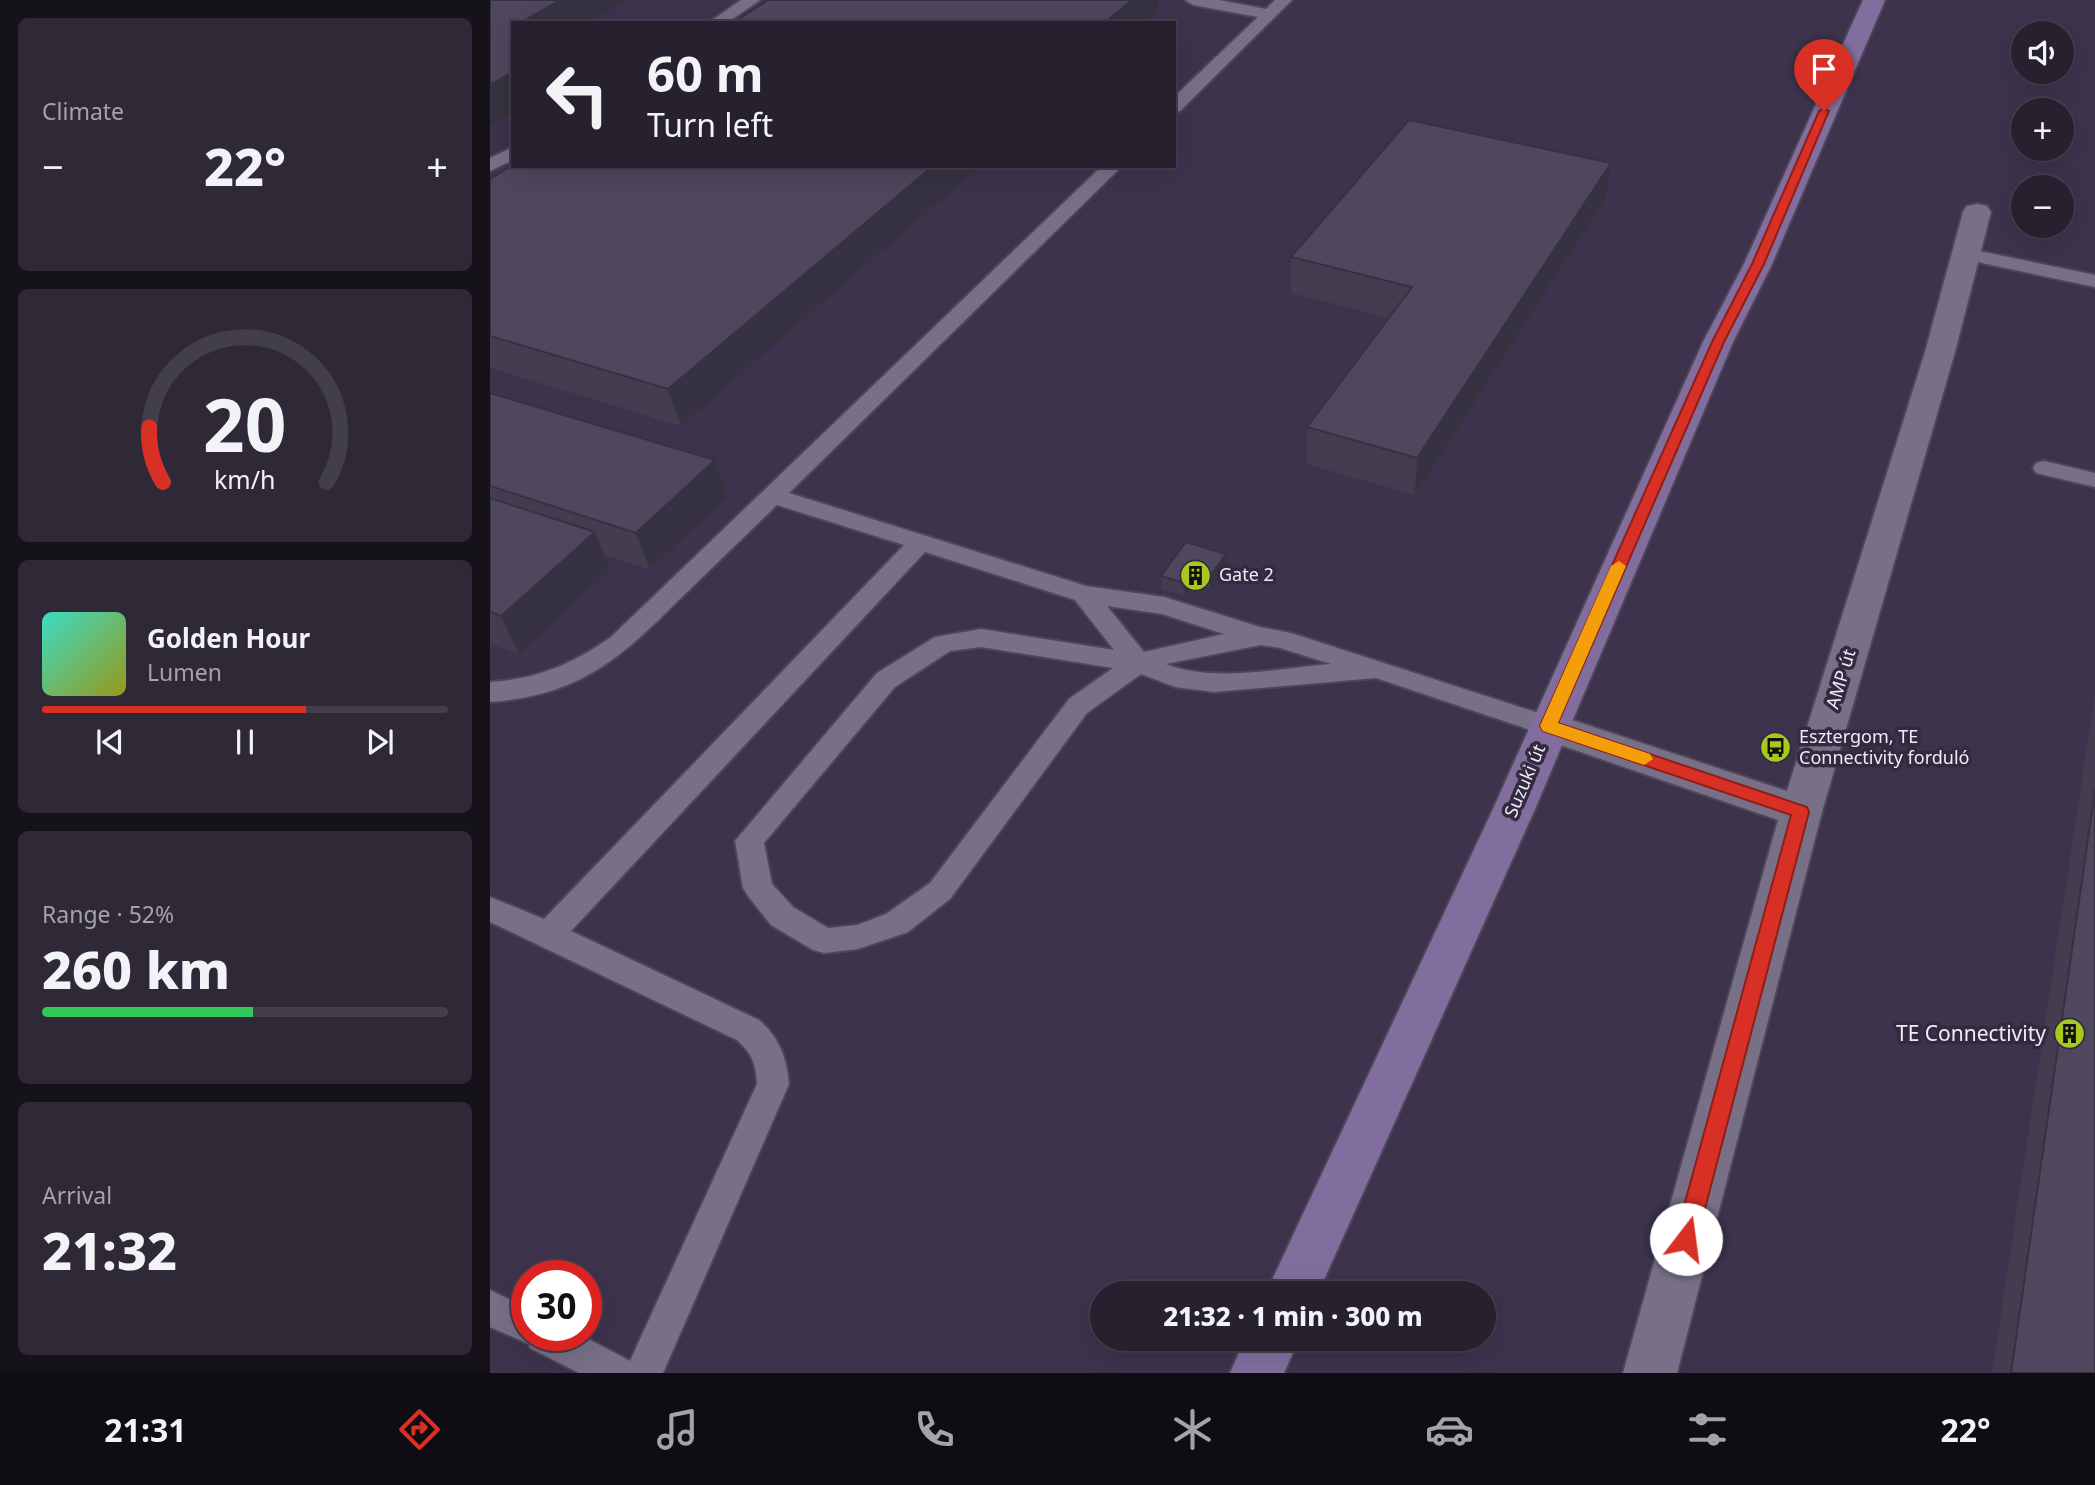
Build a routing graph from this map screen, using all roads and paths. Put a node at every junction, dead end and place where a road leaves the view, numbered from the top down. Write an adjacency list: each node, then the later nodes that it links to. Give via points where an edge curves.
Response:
1 (752, 0): 6 (lane)
2 (1192, 0): 5 (lane)
3 (1284, 0): 5 (lane)
4 (1874, 0): 23 (main road, Suzuki út)
5 (1270, 14): 7 (lane)
6 (719, 21)
7 (1176, 105)
8 (511, 153): 9 (lane)
9 (490, 166)
10 (1112, 168): 16 (lane)
11 (1977, 212): 12 (street, AMP út)
12 (1965, 254): 13 (lane); 24 (street, AMP út, via 1940,352)
13 (2095, 281)
14 (2044, 468): 15 (lane)
15 (2095, 480)
16 (775, 496): 17 (lane); 22 (lane, via 620,643 588,667 551,683)
17 (921, 542): 18 (lane); 26 (lane)
18 (1084, 594): 19 (lane, via 1164,606); 20 (lane)
19 (1261, 636): 20 (lane); 21 (lane)
20 (1138, 663): 20 (lane, via 981,638 944,643 922,655 886,680 749,841 758,888 782,916 824,941 858,937 897,923 940,891 1078,706); 21 (lane, via 1175,678 1214,683)
21 (1377, 669): 23 (lane)
22 (490, 692)
23 (1548, 726): 24 (street); 27 (main road, Suzuki út)
24 (1801, 812): 35 (street, AMP út)
25 (490, 909): 26 (lane)
26 (549, 934): 33 (lane, via 748,1030 762,1040 772,1061 773,1084)
27 (1298, 1281)
28 (490, 1308): 29 (lane)
29 (511, 1319)
30 (574, 1351): 32 (lane)
31 (1267, 1351): 34 (main road)
32 (617, 1373)
33 (644, 1373)
34 (1257, 1373)
35 (1650, 1373)

